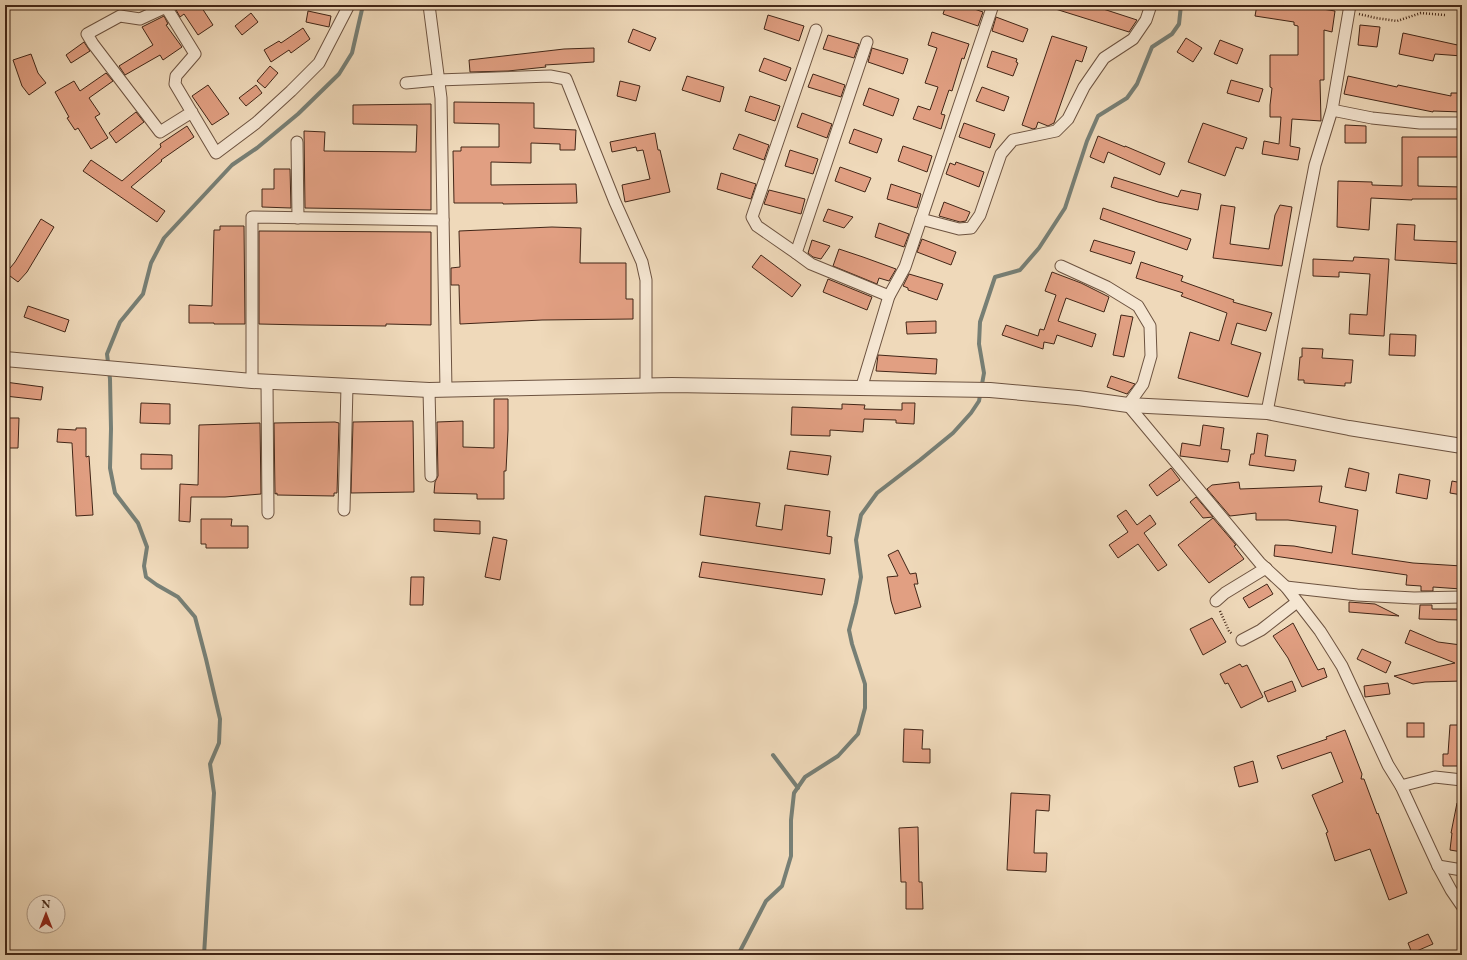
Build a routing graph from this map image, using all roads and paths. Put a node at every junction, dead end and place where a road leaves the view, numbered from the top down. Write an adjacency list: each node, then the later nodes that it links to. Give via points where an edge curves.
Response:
1 (349, 5): 12 (street, via 319,63 256,123 216,153)
2 (429, 5): 9 (street)
3 (993, 5): 16 (street)
4 (1151, 5): 16 (street, via 1146,20 1133,39 1104,58 1084,87 1068,119 1056,131 1013,140 1001,154 980,215 971,228 959,229)
5 (1349, 8): 6 (path, via 1376,18 1397,21 1421,13); 11 (street)
6 (1444, 15)
7 (816, 30): 18 (street, via 752,217 757,226)
8 (867, 42): 18 (street)
9 (438, 80): 10 (street); 17 (street, via 441,98); 24 (street, via 550,76 566,79 642,262 646,280)
10 (406, 83)
11 (1332, 110): 13 (street, via 1386,120); 30 (street, via 1315,165)
12 (192, 112): 12 (street, via 175,84 176,76 195,54 166,7 140,19 120,16 87,34 160,132)
13 (1462, 123)
14 (297, 142): 15 (street)
15 (298, 218): 17 (street); 22 (street, via 252,217)
16 (921, 219): 20 (street, via 904,267)
17 (443, 220): 28 (street)
18 (796, 253): 20 (street, via 811,264)
19 (1061, 266): 29 (street, via 1107,287 1138,306 1150,326 1151,356 1143,384)
20 (889, 296): 26 (street)
21 (5, 359): 22 (street)
22 (252, 381): 23 (street)
23 (267, 382): 25 (street); 34 (street)
24 (651, 385): 26 (street); 28 (street)
25 (347, 386): 27 (street); 33 (street)
26 (861, 389): 29 (street, via 990,390)
27 (429, 390): 28 (street); 32 (street)
28 (446, 390)
29 (1128, 405): 30 (street); 35 (street)
30 (1267, 412): 31 (street)
31 (1462, 446)
32 (431, 476)
33 (344, 510)
34 (268, 513)
35 (1266, 568): 36 (street); 38 (street)
36 (1286, 587): 37 (street, via 1414,598); 39 (street)
37 (1462, 597)
38 (1216, 601): 40 (path, via 1229,631 1237,639)
39 (1297, 602): 40 (street, via 1261,630); 42 (street, via 1320,631 1342,666 1388,765)
40 (1242, 640)
41 (1462, 780): 42 (street, via 1435,777)
42 (1401, 786): 43 (street)
43 (1438, 866): 44 (street); 45 (street, via 1450,890)
44 (1462, 870)
45 (1462, 906)

